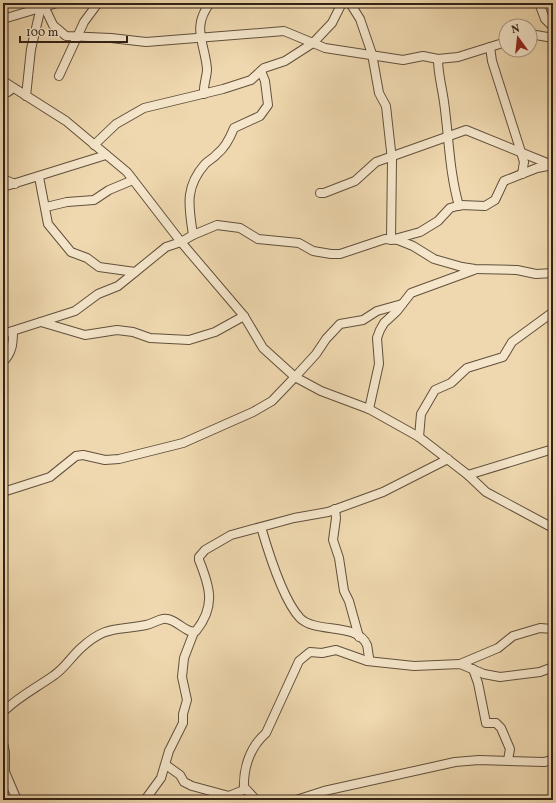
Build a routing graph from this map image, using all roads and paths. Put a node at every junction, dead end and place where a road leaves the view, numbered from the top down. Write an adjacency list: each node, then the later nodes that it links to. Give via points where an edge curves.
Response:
1 (57, 3): 7 (street)
2 (98, 3): 11 (street)
3 (210, 3): 12 (street, via 205,10)
4 (342, 3): 14 (street, via 332,23)
5 (350, 3): 17 (street, via 360,19)
6 (539, 3): 9 (street, via 545,18)
7 (42, 5): 8 (street); 11 (street, via 54,24 66,36); 25 (street, via 31,49)
8 (3, 19)
9 (553, 27)
10 (538, 35): 13 (street)
11 (77, 36): 12 (street, via 146,42); 20 (street)
12 (199, 37): 14 (street, via 284,31); 24 (street, via 207,71 203,84)
13 (553, 38)
14 (313, 43): 17 (street, via 325,48); 19 (street, via 285,61)
15 (498, 44): 16 (street)
16 (490, 47): 18 (street); 28 (street, via 492,62)
17 (372, 54): 18 (street, via 403,60 423,56); 30 (street, via 379,93 386,106)
18 (438, 59): 26 (street)
19 (261, 70): 24 (street, via 251,80); 41 (street, via 268,105 260,116 234,128 219,154 205,164 193,184 188,200)
20 (58, 76)
21 (3, 81): 22 (street)
22 (13, 88): 23 (street); 25 (street)
23 (3, 92)
24 (204, 94): 27 (street, via 144,108 116,124)
25 (26, 96): 27 (street, via 66,121)
26 (446, 136): 28 (street, via 466,130); 30 (street); 39 (street)
27 (94, 144): 29 (street)
28 (521, 152): 31 (street); 32 (street, via 524,162)
29 (106, 155): 33 (street); 35 (street)
30 (391, 156): 38 (street, via 376,162 355,181); 42 (street)
31 (552, 165): 32 (street)
32 (522, 174): 39 (street, via 504,181 495,200 485,206)
33 (39, 177): 36 (street); 40 (street)
34 (3, 179): 36 (street)
35 (133, 180): 40 (street, via 109,190 94,200); 43 (street)
36 (15, 184): 37 (street)
37 (3, 187)
38 (320, 193)
39 (459, 206): 42 (street, via 450,208 438,221 420,232)
40 (46, 207): 45 (street, via 48,224 71,252 87,258 98,267)
41 (193, 235): 42 (street, via 217,225 233,226 258,239 299,243 313,251 331,254 340,254); 43 (street)
42 (391, 240): 44 (street, via 406,243 446,264)
43 (181, 242): 45 (street, via 160,250); 49 (street)
44 (475, 269): 46 (street); 47 (street, via 411,293)
45 (135, 272): 50 (street, via 118,286 92,297 79,309)
46 (553, 273)
47 (402, 304): 54 (street, via 377,311 364,320 340,324); 55 (street, via 380,330 379,364)
48 (553, 312): 56 (street, via 512,342 503,357 468,368 451,383 435,390 422,410)
49 (244, 316): 50 (street, via 214,332 189,340 150,338 118,330 85,335); 54 (street, via 263,348)
50 (40, 322): 51 (street)
51 (13, 331): 52 (street); 53 (street, via 11,350)
52 (3, 334)
53 (3, 362)
54 (295, 377): 55 (street, via 321,391); 60 (street, via 263,407 183,443 119,460 79,455 50,476)
55 (369, 409): 56 (street)
56 (419, 437): 58 (street)
57 (553, 449): 59 (street)
58 (448, 459): 59 (street); 61 (street, via 388,490)
59 (468, 475): 63 (street, via 486,492)
60 (3, 492)
61 (335, 509): 62 (street); 66 (street, via 333,540 339,558 344,591 350,601)
62 (261, 527): 65 (street, via 231,536 201,553 199,560 208,580 211,597 200,625); 66 (street, via 281,582 301,619 316,626 337,628)
63 (553, 528)
64 (553, 630): 68 (street, via 540,628 513,636 498,648)
65 (194, 632): 71 (street, via 164,618 149,624 102,632 80,648 60,671 18,698); 75 (street, via 184,658 182,676 187,700 183,723 169,751)
66 (359, 636): 67 (street, via 366,645)
67 (369, 657)
68 (460, 664): 70 (street); 76 (street, via 414,666 374,661 336,650 306,654 299,661 266,733 256,742 247,764)
69 (553, 667): 70 (street, via 540,672 500,677)
70 (473, 669): 73 (street, via 486,723 496,723 501,728 510,749)
71 (3, 712)
72 (3, 743): 77 (street, via 5,772)
73 (508, 760): 74 (street); 80 (street, via 455,762 324,791)
74 (553, 760)
75 (166, 765): 76 (street, via 192,786 229,796); 78 (street, via 161,778)
76 (244, 789): 79 (street)
77 (17, 800)
78 (145, 800)
79 (256, 800)
80 (296, 800)

